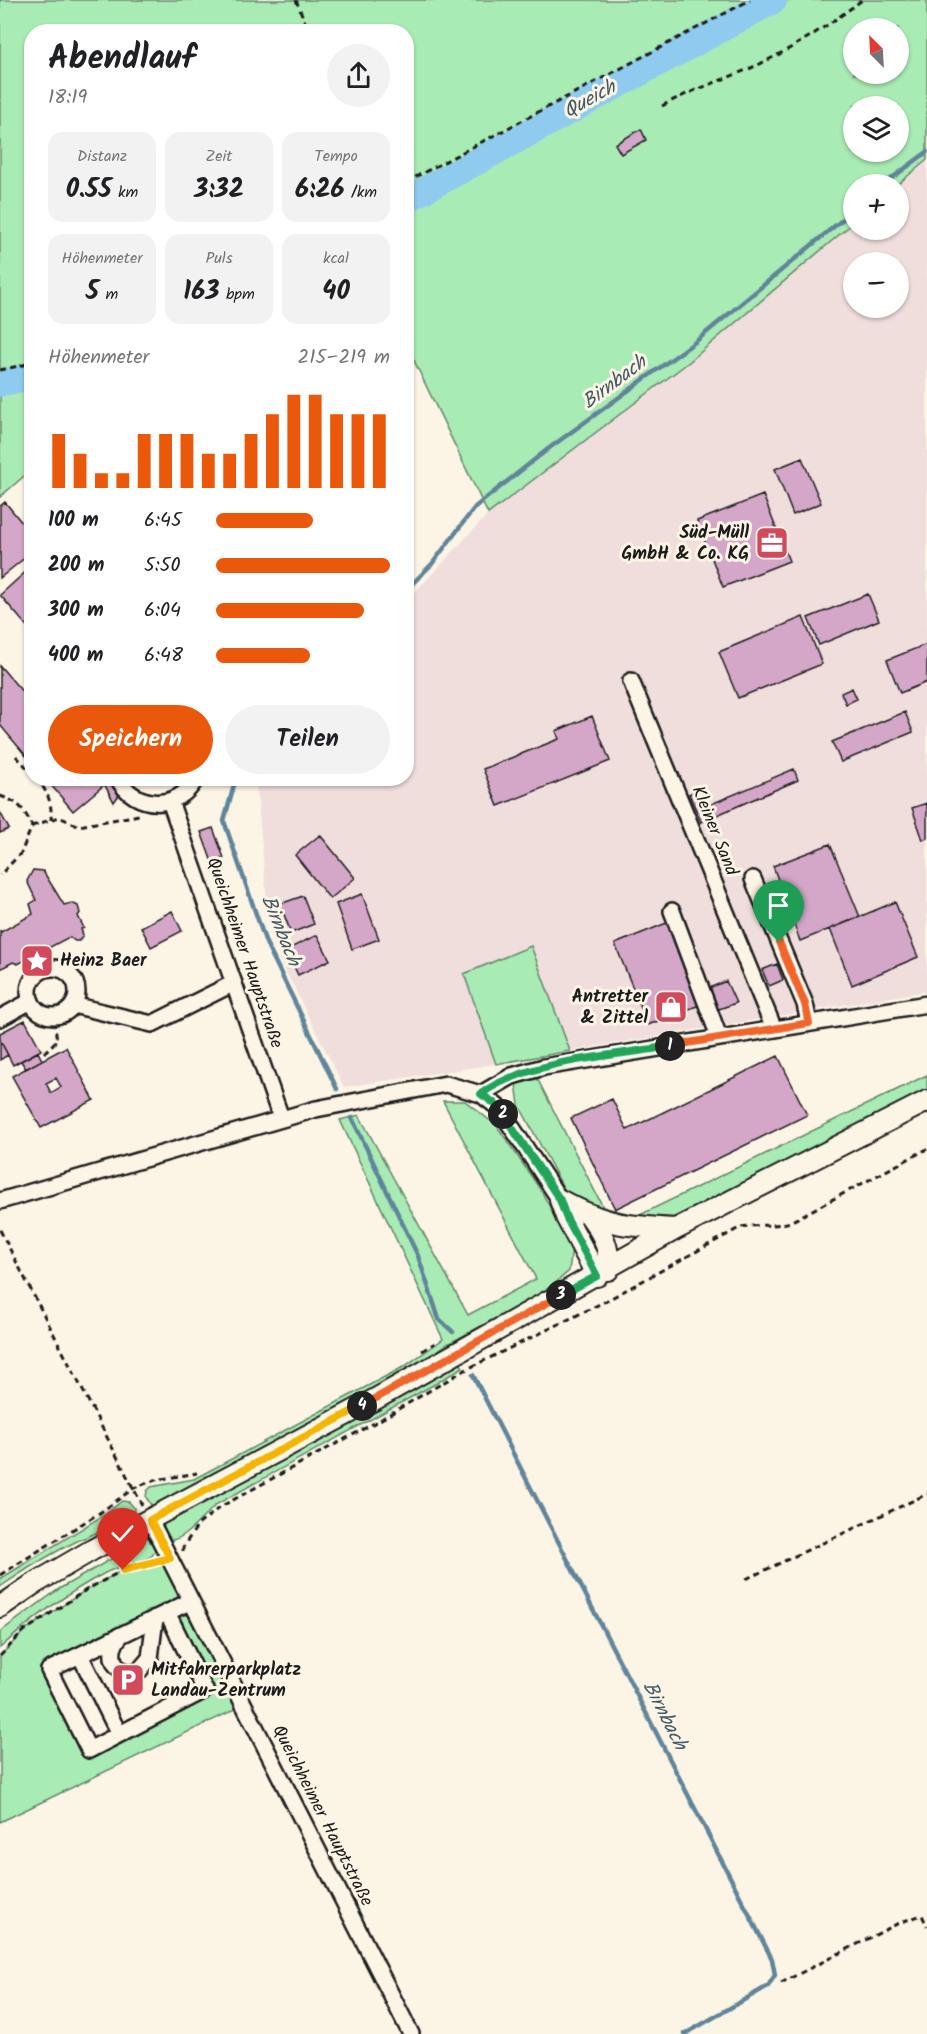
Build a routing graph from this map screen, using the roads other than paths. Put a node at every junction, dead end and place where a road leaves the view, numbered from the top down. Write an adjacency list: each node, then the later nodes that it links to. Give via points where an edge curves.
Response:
1 (631, 681): 13 (street, Kleiner Sand)
2 (124, 786): 4 (street, via 142,800 157,804)
3 (190, 786): 4 (street, via 183,795)
4 (170, 801): 7 (street, Queichheimer Hauptstraße)
5 (753, 879): 12 (street, via 805,1004)
6 (672, 911): 14 (street)
7 (234, 983): 10 (street, via 152,1024); 17 (street, Queichheimer Hauptstraße)
8 (31, 1001): 10 (street, via 39,1011 53,1016); 10 (street, via 30,983 40,971 56,967 71,974 78,989); 11 (street)
9 (927, 1004): 12 (street)
10 (73, 1005)
11 (0, 1018)
12 (809, 1023): 13 (street)
13 (774, 1029): 14 (street)
14 (719, 1037): 15 (street, via 544,1067 512,1076)
15 (481, 1094): 17 (street, via 453,1085 437,1085); 18 (street, via 499,1108)
16 (927, 1101): 21 (main road)
17 (281, 1118): 19 (street)
18 (560, 1200): 20 (main road); 22 (main road, via 566,1217)
19 (0, 1201)
20 (590, 1216): 21 (main road, via 621,1225); 22 (main road, via 609,1251)
21 (676, 1229): 22 (main road)
22 (602, 1273): 23 (main road)
23 (150, 1520): 24 (street, Queichheimer Hauptstraße, via 177,1559); 25 (main road, via 50,1574)
24 (191, 1600): 26 (street); 30 (street, Queichheimer Hauptstraße)
25 (0, 1607)
26 (161, 1615): 27 (street); 27 (street, via 150,1658 138,1672 123,1671 112,1656 112,1647); 29 (street, via 205,1690)
27 (123, 1633): 28 (street)
28 (80, 1655): 29 (street); 29 (street, via 50,1670 69,1710 89,1750)
29 (119, 1734)
30 (411, 2034)

